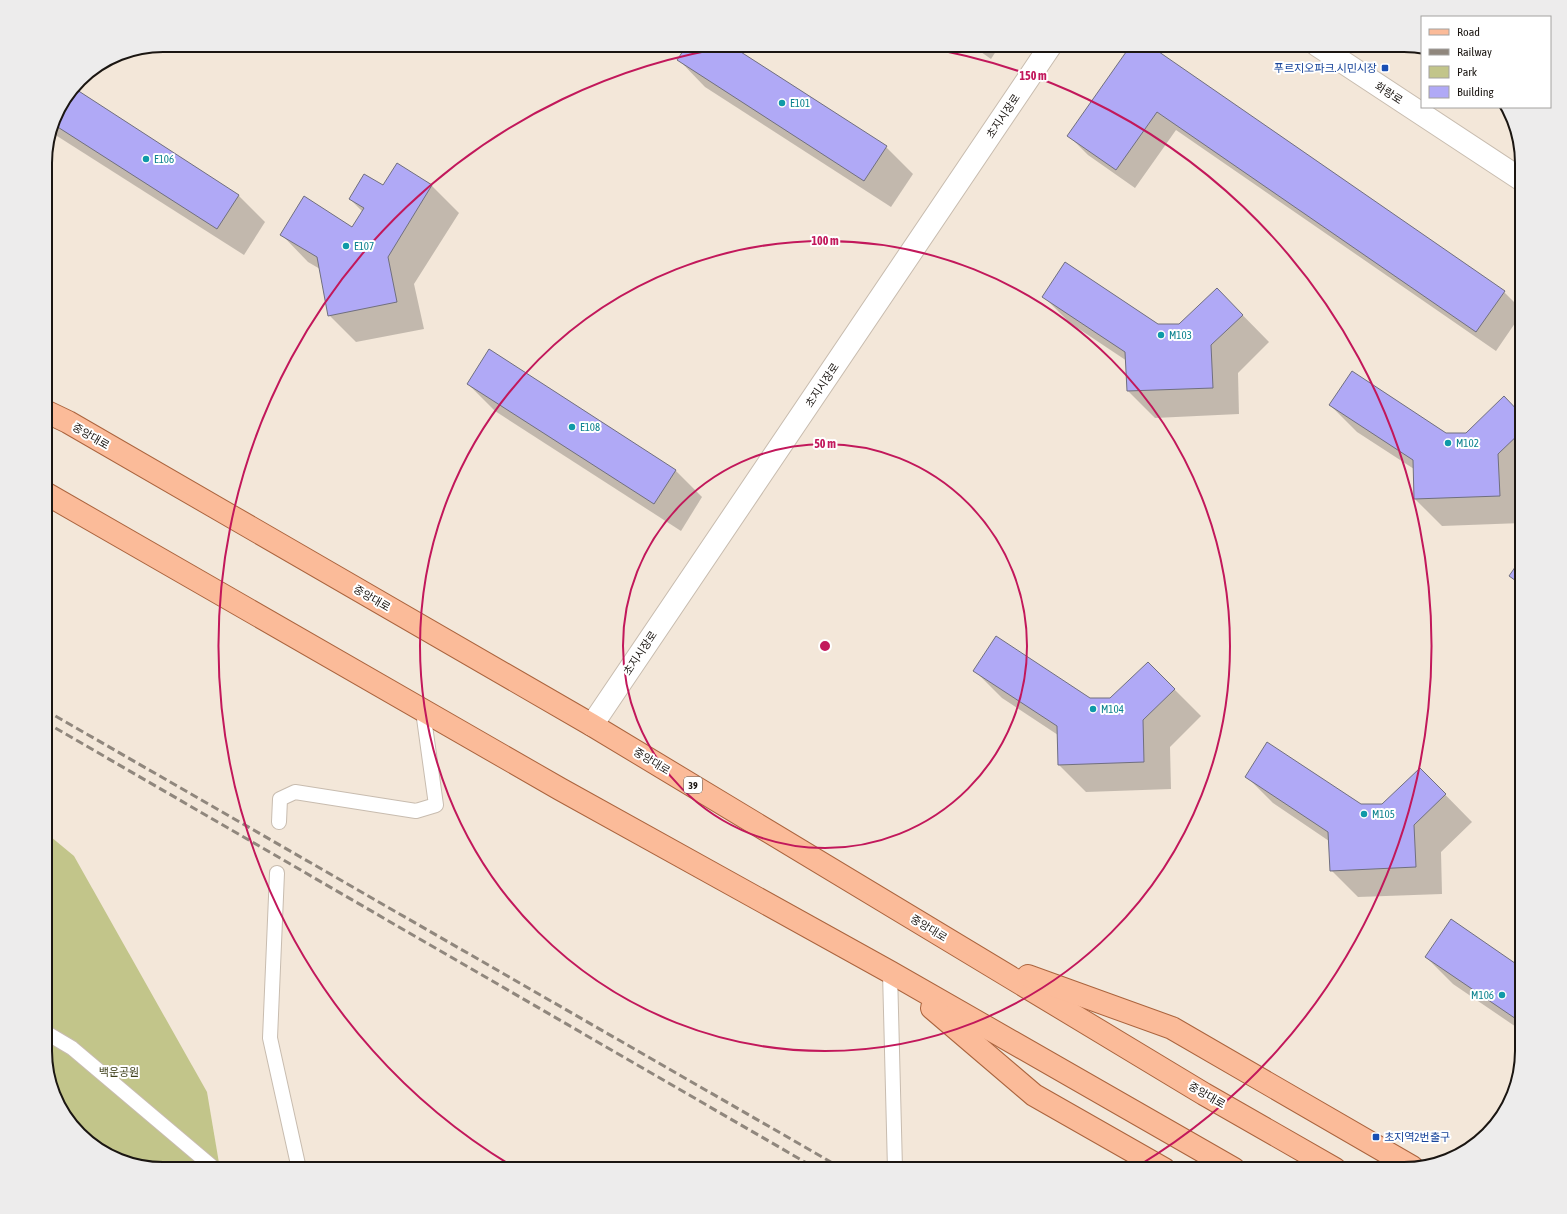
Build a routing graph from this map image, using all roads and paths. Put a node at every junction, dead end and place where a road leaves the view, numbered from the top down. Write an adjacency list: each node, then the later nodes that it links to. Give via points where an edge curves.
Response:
1 (1046, 52): 7 (street, 초지시장로)
2 (1328, 52): 3 (street, 화랑로)
3 (1515, 175)
4 (52, 414): 7 (main road, 중앙대로 / 39)
5 (52, 497): 6 (main road)
6 (423, 710): 8 (lane, via 436,805 416,811 295,792 280,799); 11 (main road)
7 (592, 725): 10 (main road, 중앙대로 / 39)
8 (279, 822)
9 (277, 874): 14 (lane, via 270,1038)
10 (983, 960): 18 (main road, 중앙대로 / 39, via 1204,1094); 19 (main road, via 1172,1028)
11 (890, 972): 15 (lane); 16 (main road, via 1034,1095); 17 (main road)
12 (52, 1036): 13 (lane, via 72,1048)
13 (207, 1162)
14 (297, 1162)
15 (895, 1162)
16 (1152, 1162)
17 (1222, 1162)
18 (1323, 1162)
19 (1403, 1162)

